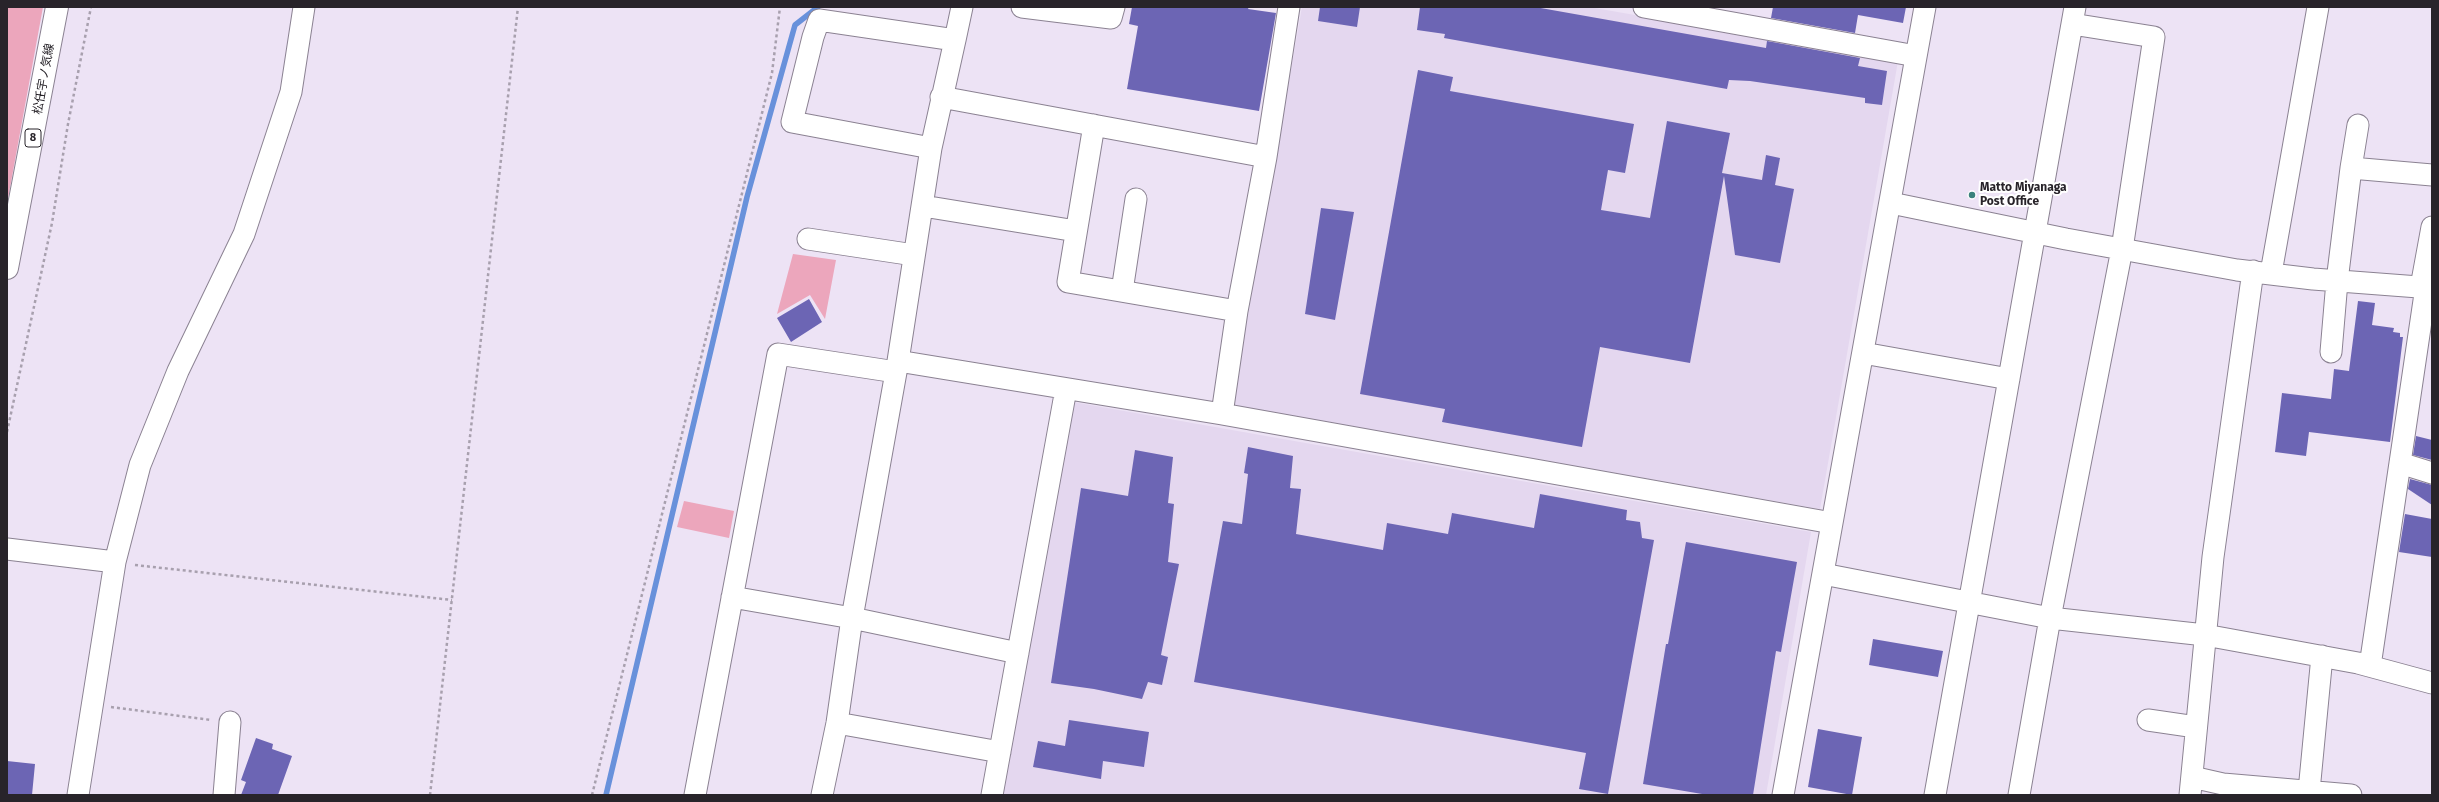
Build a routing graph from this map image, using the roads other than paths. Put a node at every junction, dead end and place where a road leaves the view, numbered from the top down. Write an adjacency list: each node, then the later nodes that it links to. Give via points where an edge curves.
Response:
1 (57, 7): 30 (main road, 松任宇ノ気線 / 8)
2 (304, 7): 46 (street, via 291,92 244,234 178,371 140,466)
3 (962, 7): 12 (street)
4 (1022, 7): 5 (street, via 1111,18)
5 (1114, 7)
6 (1289, 7): 18 (street)
7 (1644, 7): 10 (street)
8 (1924, 7): 13 (street)
9 (2318, 7): 31 (street)
10 (1708, 13): 13 (street)
11 (2073, 16): 26 (street); 28 (street, via 2154,37)
12 (955, 40): 14 (street); 17 (street, via 819,20 792,122)
13 (1916, 56): 22 (street)
14 (941, 97): 15 (street); 17 (street)
15 (1094, 125): 18 (street); 25 (street)
16 (2358, 125): 19 (street)
17 (931, 148): 23 (street)
18 (1266, 157): 35 (street)
19 (2351, 168): 20 (street); 32 (street)
20 (2432, 175)
21 (1136, 199): 34 (street)
22 (1890, 203): 26 (street); 37 (street)
23 (923, 206): 25 (street); 29 (street)
24 (2432, 227): 33 (street)
25 (1076, 230): 34 (street, via 1068,282)
26 (2034, 233): 28 (street); 39 (street)
27 (808, 239): 29 (street)
28 (2122, 249): 31 (street, via 2237,270); 51 (street)
29 (914, 255): 38 (street)
30 (7, 268)
31 (2262, 272): 32 (street); 52 (street, via 2214,550)
32 (2337, 281): 33 (street); 36 (street)
33 (2426, 287): 42 (street)
34 (1122, 291): 35 (street)
35 (1237, 311): 41 (street)
36 (2331, 352)
37 (1864, 353): 39 (street); 44 (street)
38 (897, 367): 40 (street); 48 (street, via 778,354); 50 (street)
39 (2009, 379): 49 (street)
40 (1066, 389): 41 (street); 53 (street)
41 (1222, 414): 44 (street)
42 (2400, 463): 43 (street); 55 (street)
43 (2432, 473)
44 (1832, 523): 47 (street)
45 (7, 549): 46 (street)
46 (115, 562): 64 (street)
47 (1823, 574): 49 (street); 69 (street)
48 (732, 597): 50 (street); 66 (street)
49 (1969, 602): 51 (street); 70 (street)
50 (852, 618): 53 (street); 59 (street)
51 (2050, 618): 52 (street); 71 (street)
52 (2205, 635): 54 (street); 60 (street)
53 (1018, 653): 61 (street)
54 (2322, 656): 55 (street); 63 (street)
55 (2370, 666): 56 (street)
56 (2432, 683)
57 (2148, 720): 60 (street)
58 (230, 722): 65 (street)
59 (837, 723): 61 (street); 67 (street)
60 (2196, 727): 62 (street)
61 (1000, 752): 68 (street)
62 (2191, 786): 63 (street, via 2223,784)
63 (2309, 791): 72 (street)
64 (78, 795)
65 (224, 795)
66 (695, 795)
67 (822, 795)
68 (992, 795)
69 (1783, 795)
70 (1935, 795)
71 (2019, 795)
72 (2351, 795)

